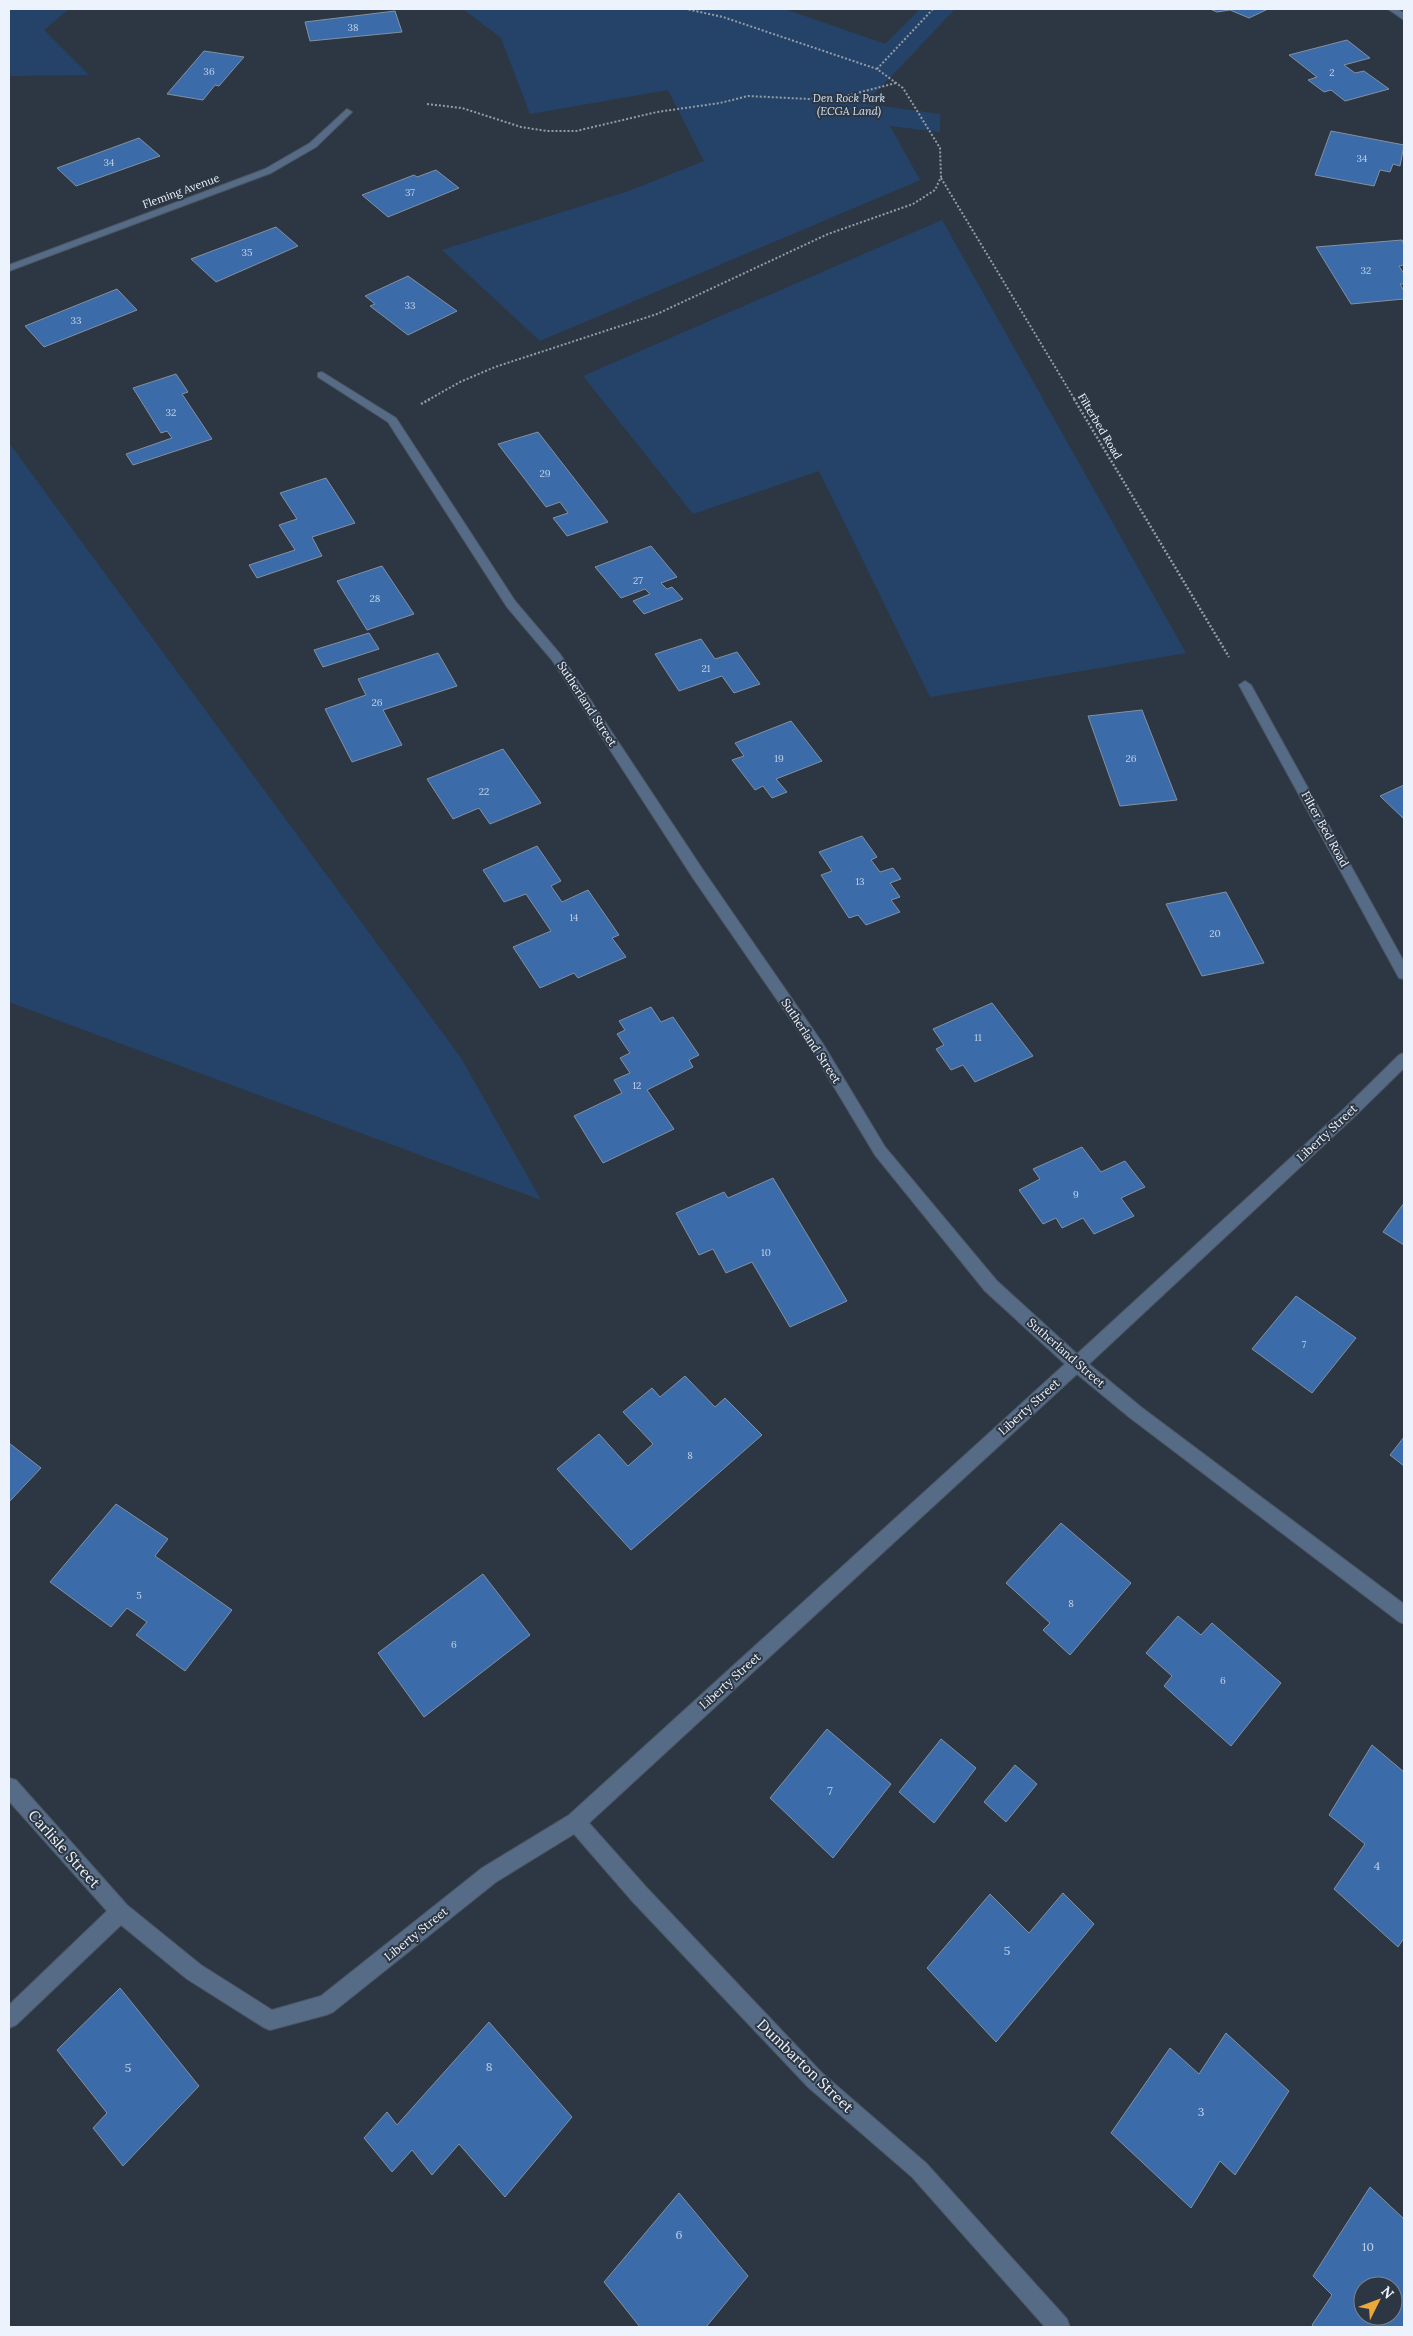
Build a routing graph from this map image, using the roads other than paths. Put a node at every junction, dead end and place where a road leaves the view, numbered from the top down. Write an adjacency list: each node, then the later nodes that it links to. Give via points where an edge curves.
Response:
1 (1392, 9): 2 (street)
2 (1404, 17)
3 (347, 112): 4 (street, Fleming Avenue, via 313,145 268,171)
4 (9, 268)
5 (322, 375): 9 (street, Sutherland Street, via 392,420 511,604 556,656 698,874 818,1048 880,1151 991,1286)
6 (1245, 684): 7 (street, Filter Bed Road)
7 (1404, 974)
8 (1404, 1059): 9 (street, Liberty Street)
9 (1077, 1364): 10 (street, Sutherland Street, via 1135,1412); 12 (street, Liberty Street)
10 (1404, 1615)
11 (9, 1787): 13 (street, Carlisle Street)
12 (576, 1822): 13 (street, Liberty Street, via 489,1875 326,2005 270,2020 194,1972); 15 (street, Dumbarton Street, via 640,1895 815,2080 919,2170)
13 (120, 1912): 14 (street)
14 (9, 2018)
15 (1059, 2327)

